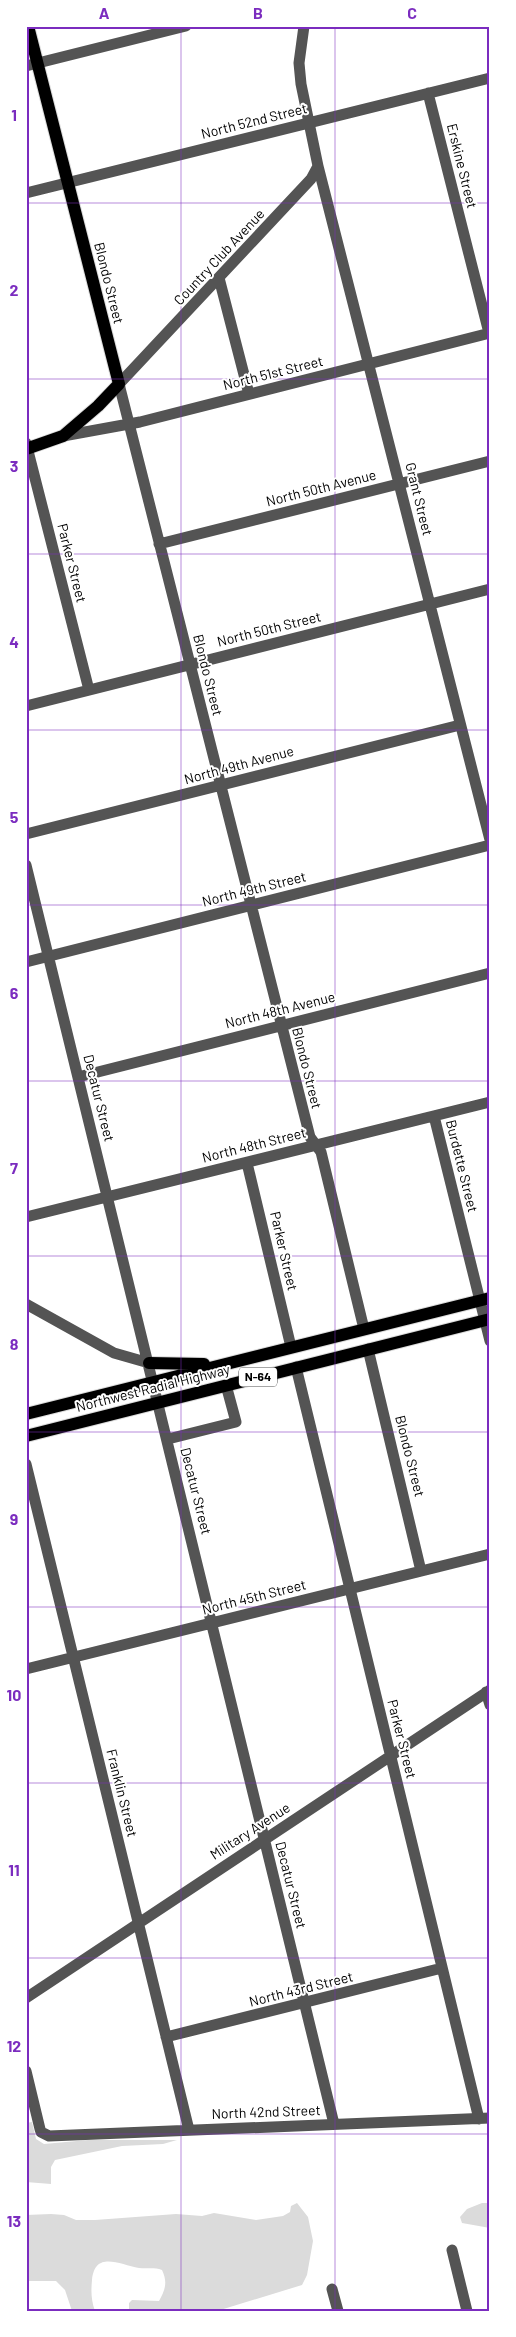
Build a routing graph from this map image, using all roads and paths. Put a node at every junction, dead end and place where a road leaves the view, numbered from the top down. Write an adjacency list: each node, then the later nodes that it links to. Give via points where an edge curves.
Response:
1 (28, 26): 4 (main road, Blondo Street)
2 (186, 26): 4 (street)
3 (304, 26): 7 (street, via 299,63)
4 (32, 65): 9 (main road, Blondo Street)
5 (490, 78): 6 (street, North 52nd Street)
6 (428, 93): 7 (street, North 52nd Street); 12 (street, Erskine Street)
7 (308, 123): 8 (street); 9 (street, North 52nd Street)
8 (318, 166): 11 (street, Country Club Avenue, via 305,188); 13 (street, Grant Street)
9 (68, 183): 10 (street, North 52nd Street); 14 (main road, Blondo Street)
10 (26, 193)
11 (219, 278): 14 (street, Country Club Avenue); 15 (street)
12 (490, 333): 13 (street, North 51st Street)
13 (369, 364): 15 (street, North 51st Street); 20 (street, Grant Street)
14 (119, 384): 16 (street, Blondo Street); 17 (main road, Country Club Avenue)
15 (249, 394): 16 (street, North 51st Street)
16 (129, 424): 17 (street, North 51st Street); 21 (street, Blondo Street)
17 (63, 436): 18 (main road, Country Club Avenue)
18 (27, 447): 25 (street, Parker Street)
19 (490, 461): 20 (street, North 50th Avenue)
20 (400, 484): 21 (street, North 50th Avenue); 23 (street, Grant Street)
21 (159, 544): 24 (street, Blondo Street)
22 (490, 589): 23 (street, North 50th Street)
23 (429, 604): 24 (street, North 50th Street); 27 (street, Grant Street)
24 (190, 665): 25 (street, North 50th Street); 28 (street, Blondo Street)
25 (89, 690): 26 (street, North 50th Street)
26 (26, 706)
27 (460, 724): 28 (street, North 49th Avenue); 30 (street, Grant Street)
28 (220, 786): 29 (street, North 49th Avenue); 33 (street, Blondo Street)
29 (26, 834)
30 (490, 840)
31 (490, 845): 33 (street, North 49th Street)
32 (26, 865): 34 (street, Decatur Street)
33 (251, 906): 34 (street, North 49th Street); 37 (street, Blondo Street)
34 (48, 956): 35 (street, North 49th Street); 38 (street, Decatur Street)
35 (26, 962)
36 (490, 973): 37 (street, North 48th Avenue)
37 (281, 1025): 38 (street, North 48th Avenue); 41 (street, Blondo Street, via 310,1137)
38 (78, 1077): 43 (street, Decatur Street)
39 (490, 1102): 40 (street, North 48th Street)
40 (434, 1116): 41 (street, North 48th Street); 45 (street, Burdette Street)
41 (316, 1145): 42 (street, North 48th Street); 48 (street, Blondo Street, via 321,1152)
42 (247, 1162): 43 (street, North 48th Street); 50 (street, Parker Street)
43 (108, 1197): 44 (street, North 48th Street); 52 (street, Decatur Street)
44 (26, 1217)
45 (485, 1299): 47 (street, Burdette Street); 48 (main road, Northwest Radial Highway / N-64)
46 (26, 1304): 52 (street, via 114,1354)
47 (487, 1319): 49 (street, Burdette Street); 51 (main road, Northwest Radial Highway / N-64)
48 (364, 1329): 50 (main road, Northwest Radial Highway / N-64)
49 (490, 1340)
50 (291, 1347): 53 (main road, Northwest Radial Highway / N-64)
51 (368, 1349): 54 (main road, Northwest Radial Highway / N-64); 63 (street, Blondo Street)
52 (149, 1363): 53 (main road); 55 (street, Decatur Street)
53 (231, 1363): 55 (main road, Northwest Radial Highway / N-64)
54 (296, 1368): 56 (main road, Northwest Radial Highway / N-64); 64 (street, Parker Street)
55 (154, 1382): 57 (street, Decatur Street); 58 (main road, Northwest Radial Highway / N-64)
56 (226, 1385): 57 (main road, Northwest Radial Highway / N-64); 60 (street, via 236,1422)
57 (158, 1402): 59 (main road, Northwest Radial Highway / N-64); 60 (street, Decatur Street)
58 (26, 1414)
59 (26, 1436)
60 (168, 1439): 65 (street, Decatur Street)
61 (26, 1464): 66 (street, Franklin Street)
62 (490, 1554): 63 (street, North 45th Street)
63 (421, 1571): 64 (street, North 45th Street)
64 (350, 1589): 65 (street, North 45th Street); 70 (street, Parker Street)
65 (212, 1623): 66 (street, North 45th Street); 71 (street, Decatur Street)
66 (74, 1657): 67 (street, North 45th Street); 72 (street, Franklin Street)
67 (26, 1669)
68 (488, 1691): 69 (street); 70 (street, Military Avenue)
69 (490, 1705)
70 (391, 1756): 71 (street, Military Avenue); 73 (street, Parker Street)
71 (264, 1839): 72 (street, Military Avenue); 75 (street, Decatur Street)
72 (138, 1923): 74 (street, Military Avenue); 76 (street, Franklin Street)
73 (442, 1968): 75 (street, North 43rd Street); 78 (street, Parker Street)
74 (26, 1998)
75 (304, 2004): 76 (street, North 43rd Street); 79 (street, Decatur Street)
76 (166, 2037): 80 (street, Franklin Street)
77 (26, 2072): 80 (street, North 42nd Street, via 40,2129 49,2136)
78 (484, 2118): 79 (street, North 42nd Street)
79 (334, 2124): 80 (street, North 42nd Street)
80 (189, 2130)
81 (452, 2250): 84 (street)
82 (332, 2289): 83 (street)
83 (338, 2311)
84 (467, 2311)

